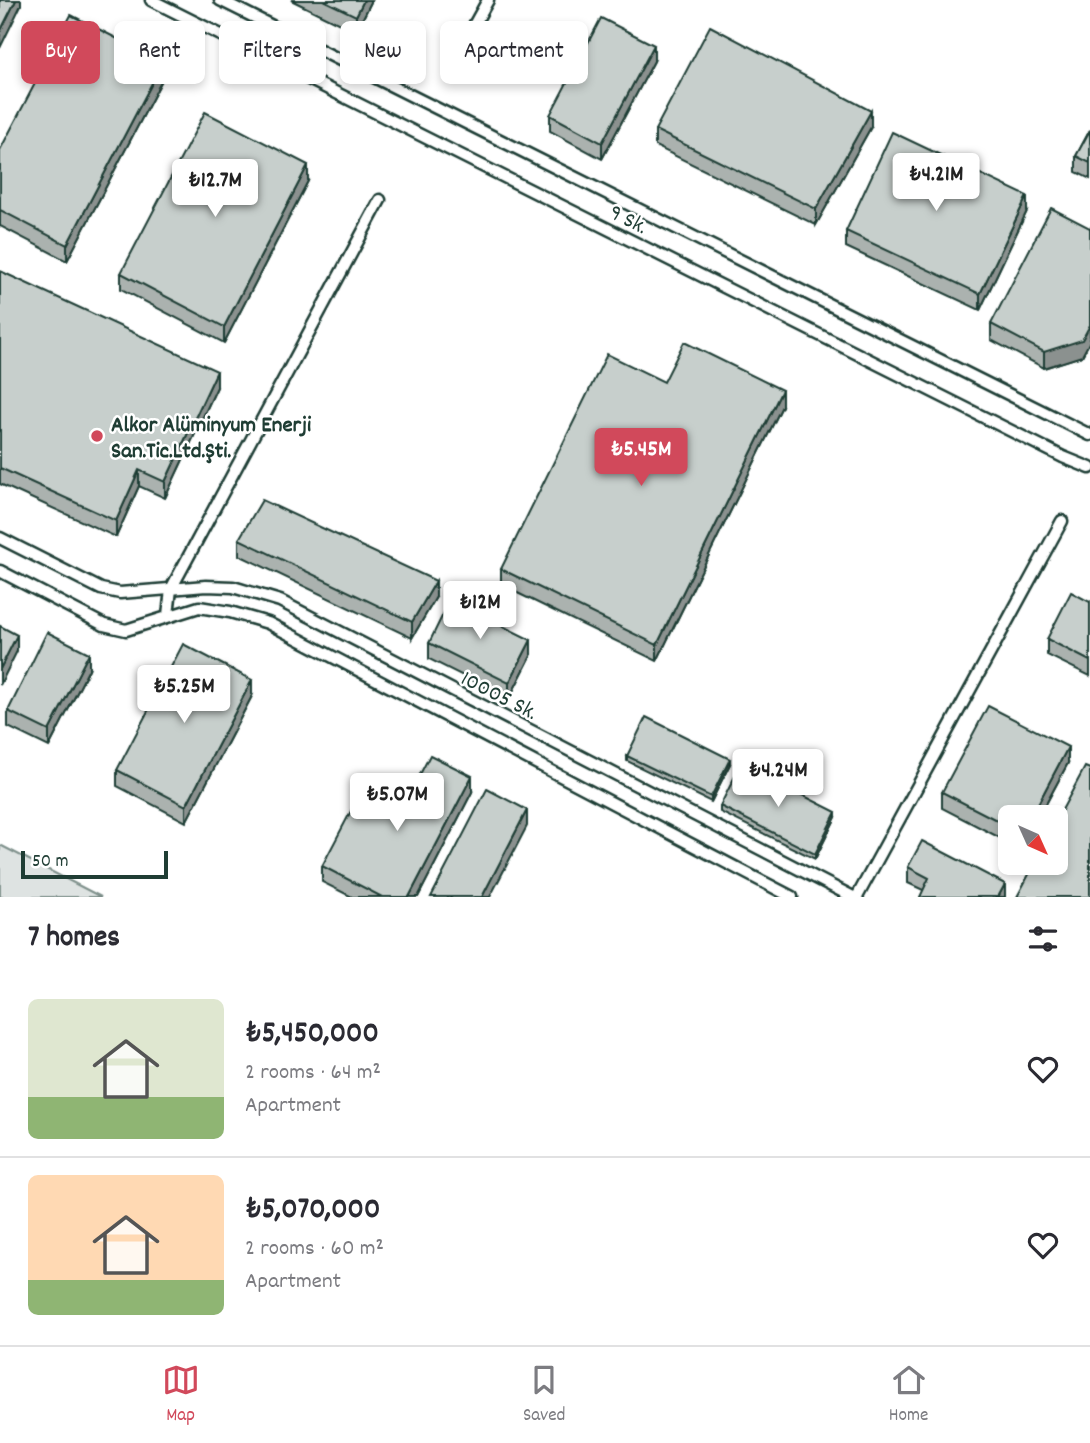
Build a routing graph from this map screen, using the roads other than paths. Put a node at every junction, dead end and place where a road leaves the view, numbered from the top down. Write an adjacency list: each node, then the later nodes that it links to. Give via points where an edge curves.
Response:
1 (151, 0): 7 (lane, 9 Sk.)
2 (220, 0): 6 (lane, 9 Sk.)
3 (488, 0): 4 (lane)
4 (476, 21)
5 (380, 200): 11 (lane)
6 (1090, 435)
7 (1090, 468)
8 (1062, 521): 14 (lane)
9 (0, 538): 11 (lane, 10005 Sk., via 101,589 120,593)
10 (0, 571): 12 (lane, 10005 Sk., via 104,625 126,630)
11 (171, 589): 12 (lane); 14 (lane, 10005 Sk., via 233,587 280,601)
12 (167, 615): 13 (lane, 10005 Sk., via 199,607 268,623)
13 (792, 897)
14 (855, 897)

